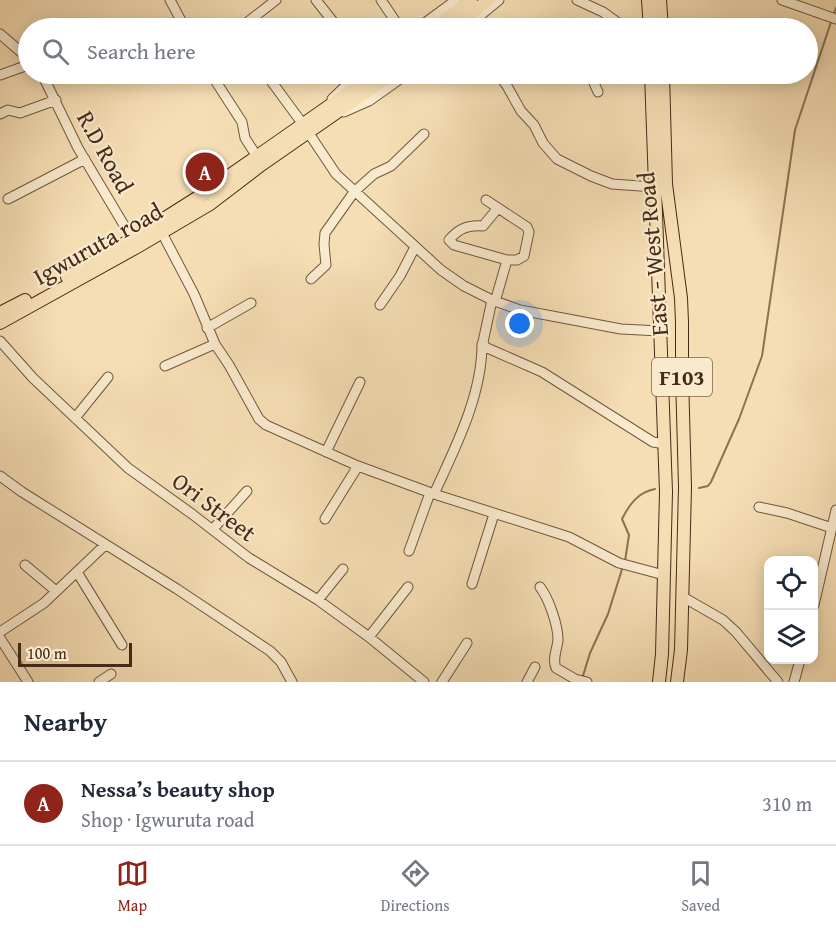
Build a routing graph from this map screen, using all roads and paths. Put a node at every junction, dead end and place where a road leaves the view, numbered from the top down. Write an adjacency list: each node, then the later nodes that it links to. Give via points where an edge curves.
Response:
1 (170, 0): 13 (street)
2 (276, 0): 14 (street)
3 (316, 0): 15 (street)
4 (381, 0): 16 (street)
5 (456, 0): 17 (street)
6 (471, 0): 18 (main road)
7 (488, 0): 19 (main road)
8 (499, 0): 20 (street)
9 (578, 0): 21 (street)
10 (648, 0): 22 (main road)
11 (660, 0): 23 (main road)
12 (782, 0): 24 (street)
13 (180, 18)
14 (253, 18)
15 (330, 18)
16 (393, 18)
17 (432, 18)
18 (447, 18)
19 (466, 18)
20 (477, 18)
21 (610, 18)
22 (649, 18)
23 (661, 18)
24 (836, 19)
25 (0, 34): 26 (street)
26 (18, 49)
27 (18, 69): 28 (street)
28 (0, 75)
29 (47, 84): 41 (street, R.D Road)
30 (217, 84): 47 (street, via 242,122 245,138)
31 (273, 84): 45 (street)
32 (348, 84): 43 (street)
33 (363, 84): 43 (main road, Igwuruta road)
34 (375, 84): 43 (main road, Igwuruta road)
35 (393, 84): 43 (street, via 369,101)
36 (506, 84): 49 (street, via 557,159 612,184)
37 (594, 84): 40 (street)
38 (653, 84): 42 (main road, East - West Road / F103)
39 (661, 84): 42 (main road, East - West Road / F103)
40 (598, 92)
41 (56, 100): 44 (street, via 20,113 8,110); 48 (street, R.D Road)
42 (658, 105): 49 (main road, East - West Road / F103); 96 (main road, East - West Road / F103, via 681,298)
43 (327, 113): 45 (main road, Igwuruta road)
44 (0, 114)
45 (305, 128): 47 (main road, Igwuruta road); 50 (street, via 336,174); 54 (main road, Igwuruta road, via 210,204)
46 (424, 134): 50 (street, via 391,166 374,174)
47 (256, 155): 55 (main road, Igwuruta road)
48 (85, 159): 51 (street); 55 (street, R.D Road)
49 (654, 187): 65 (main road, East - West Road / F103)
50 (354, 192): 56 (street); 58 (street, via 325,233 326,265)
51 (8, 199)
52 (486, 200): 53 (street)
53 (498, 208): 57 (street, via 529,232 524,256); 57 (street, via 485,225 468,226 449,240 454,245)
54 (162, 232): 55 (main road, Igwuruta road); 64 (street)
55 (134, 243): 62 (main road, Igwuruta road); 63 (main road, Igwuruta road)
56 (415, 248): 59 (street, via 464,286); 61 (street)
57 (507, 260): 59 (street)
58 (312, 279)
59 (493, 301): 65 (street, via 573,321); 68 (street)
60 (251, 303): 64 (street)
61 (380, 305)
62 (0, 313)
63 (0, 323)
64 (207, 328): 67 (street)
65 (660, 331): 73 (main road, East - West Road / F103)
66 (0, 341): 72 (street, Ori Street)
67 (215, 344): 69 (street); 74 (street, via 259,419)
68 (482, 344): 73 (street, via 542,372 653,442); 78 (street, via 469,417)
69 (165, 366)
70 (108, 377): 72 (street)
71 (360, 382): 74 (street)
72 (75, 418): 84 (street, Ori Street, via 128,468)
73 (665, 444): 90 (main road, East - West Road / F103)
74 (326, 452): 75 (street)
75 (358, 466): 78 (street); 82 (street)
76 (0, 476): 85 (street)
77 (247, 491): 84 (street)
78 (432, 493): 81 (street); 86 (street)
79 (759, 507): 83 (street)
80 (836, 510): 83 (street)
81 (494, 514): 90 (street, via 576,540 620,563); 91 (street)
82 (325, 519)
83 (832, 528): 92 (street)
84 (213, 529): 97 (street, Ori Street, via 249,558)
85 (105, 544): 89 (street); 108 (street, via 270,651)
86 (409, 551)
87 (25, 565): 95 (street)
88 (343, 569): 97 (street)
89 (77, 572): 95 (street); 102 (street)
90 (664, 575): 113 (main road, East - West Road / F103)
91 (472, 584)
92 (818, 585)
93 (540, 586): 112 (street, via 547,596 557,635 556,668)
94 (408, 587): 99 (street)
95 (56, 591): 98 (street, via 36,610)
96 (683, 597): 114 (main road, East - West Road / F103); 115 (street, via 723,620)
97 (318, 600): 99 (street, Ori Street)
98 (0, 632)
99 (369, 637): 109 (street, Ori Street)
100 (0, 638): 106 (street)
101 (467, 644): 110 (street)
102 (122, 645)
103 (799, 664): 116 (street)
104 (535, 668): 111 (street)
105 (111, 674): 107 (street)
106 (28, 682)
107 (99, 682)
108 (291, 682)
109 (424, 682)
110 (442, 682)
111 (527, 682)
112 (587, 682)
113 (659, 682)
114 (677, 682)
115 (778, 682)
116 (794, 682)

